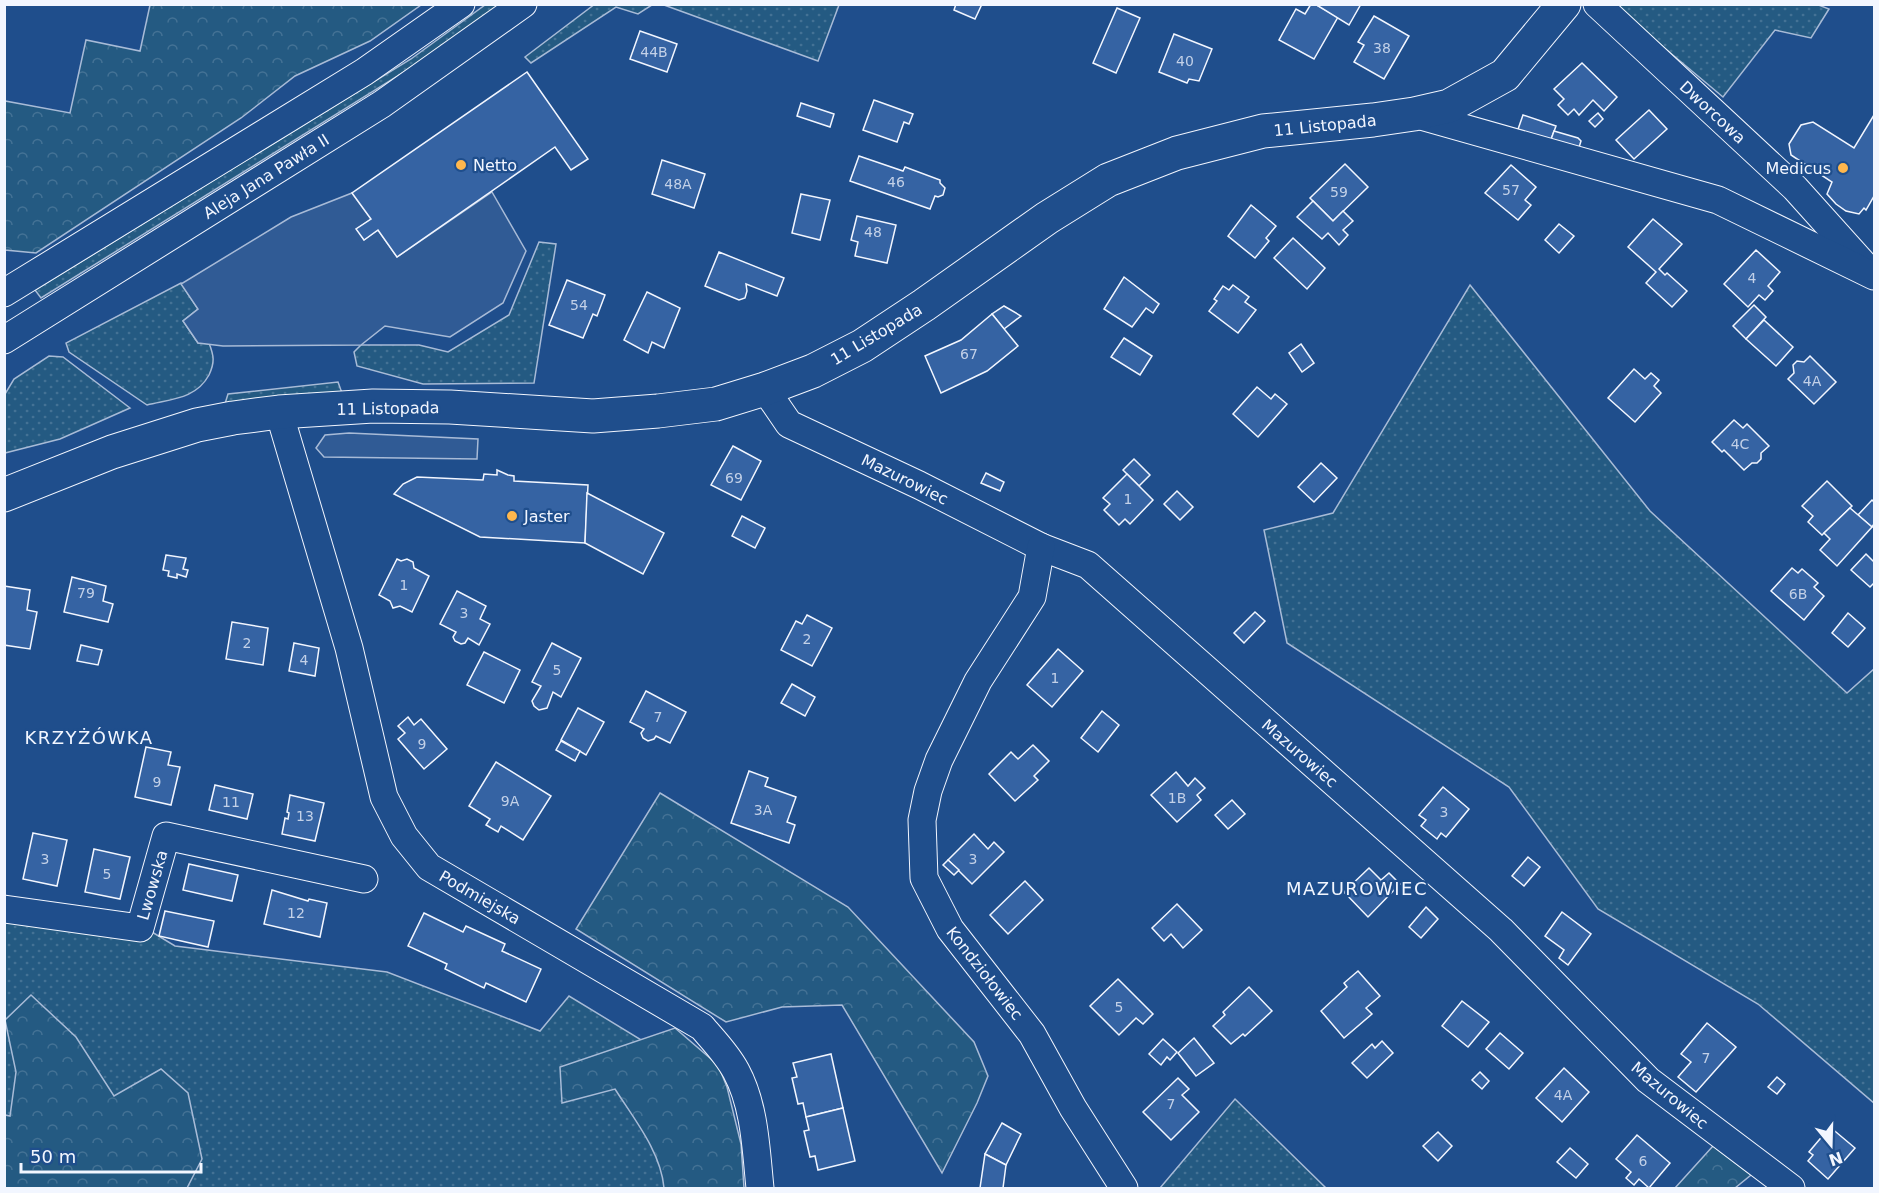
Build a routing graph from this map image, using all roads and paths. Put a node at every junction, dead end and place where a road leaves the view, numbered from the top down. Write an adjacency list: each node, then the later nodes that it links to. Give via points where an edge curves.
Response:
1 (461, 4): 6 (street, via 364,72)
2 (524, 4): 10 (street, Aleja Jana Pawła II, via 382,104)
3 (1564, 4): 5 (main road, 11 Listopada, via 1505,75 1449,106)
4 (1598, 4): 7 (street, Dworcowa, via 1795,188)
5 (1414, 114): 7 (street, via 1718,200); 11 (main road, 11 Listopada, via 1263,131 1177,153 1108,180 862,346)
6 (44, 269): 8 (street); 9 (street)
7 (1874, 276)
8 (4, 284)
9 (4, 293)
10 (4, 340)
11 (765, 389): 12 (main road, 11 Listopada, via 716,404 593,416 373,406); 16 (street, Mazurowiec, via 789,424)
12 (279, 412): 13 (main road, 11 Listopada, via 197,425); 19 (street, Podmiejska, via 349,648 384,797 404,836 429,867 702,1027 737,1072 753,1123)
13 (112, 452): 14 (main road, 11 Listopada); 15 (main road, 11 Listopada)
14 (4, 475)
15 (4, 495)
16 (1041, 547): 20 (street, Kondziołowiec, via 1032,597 978,681 928,791 922,820 924,878 950,929 1032,1034); 21 (street, Mazurowiec, via 1088,565 1501,930 1648,1080)
17 (364, 879): 18 (street, Lwowska, via 166,836 140,928)
18 (4, 909)
19 (760, 1188)
20 (1124, 1188)
21 (1791, 1188)

